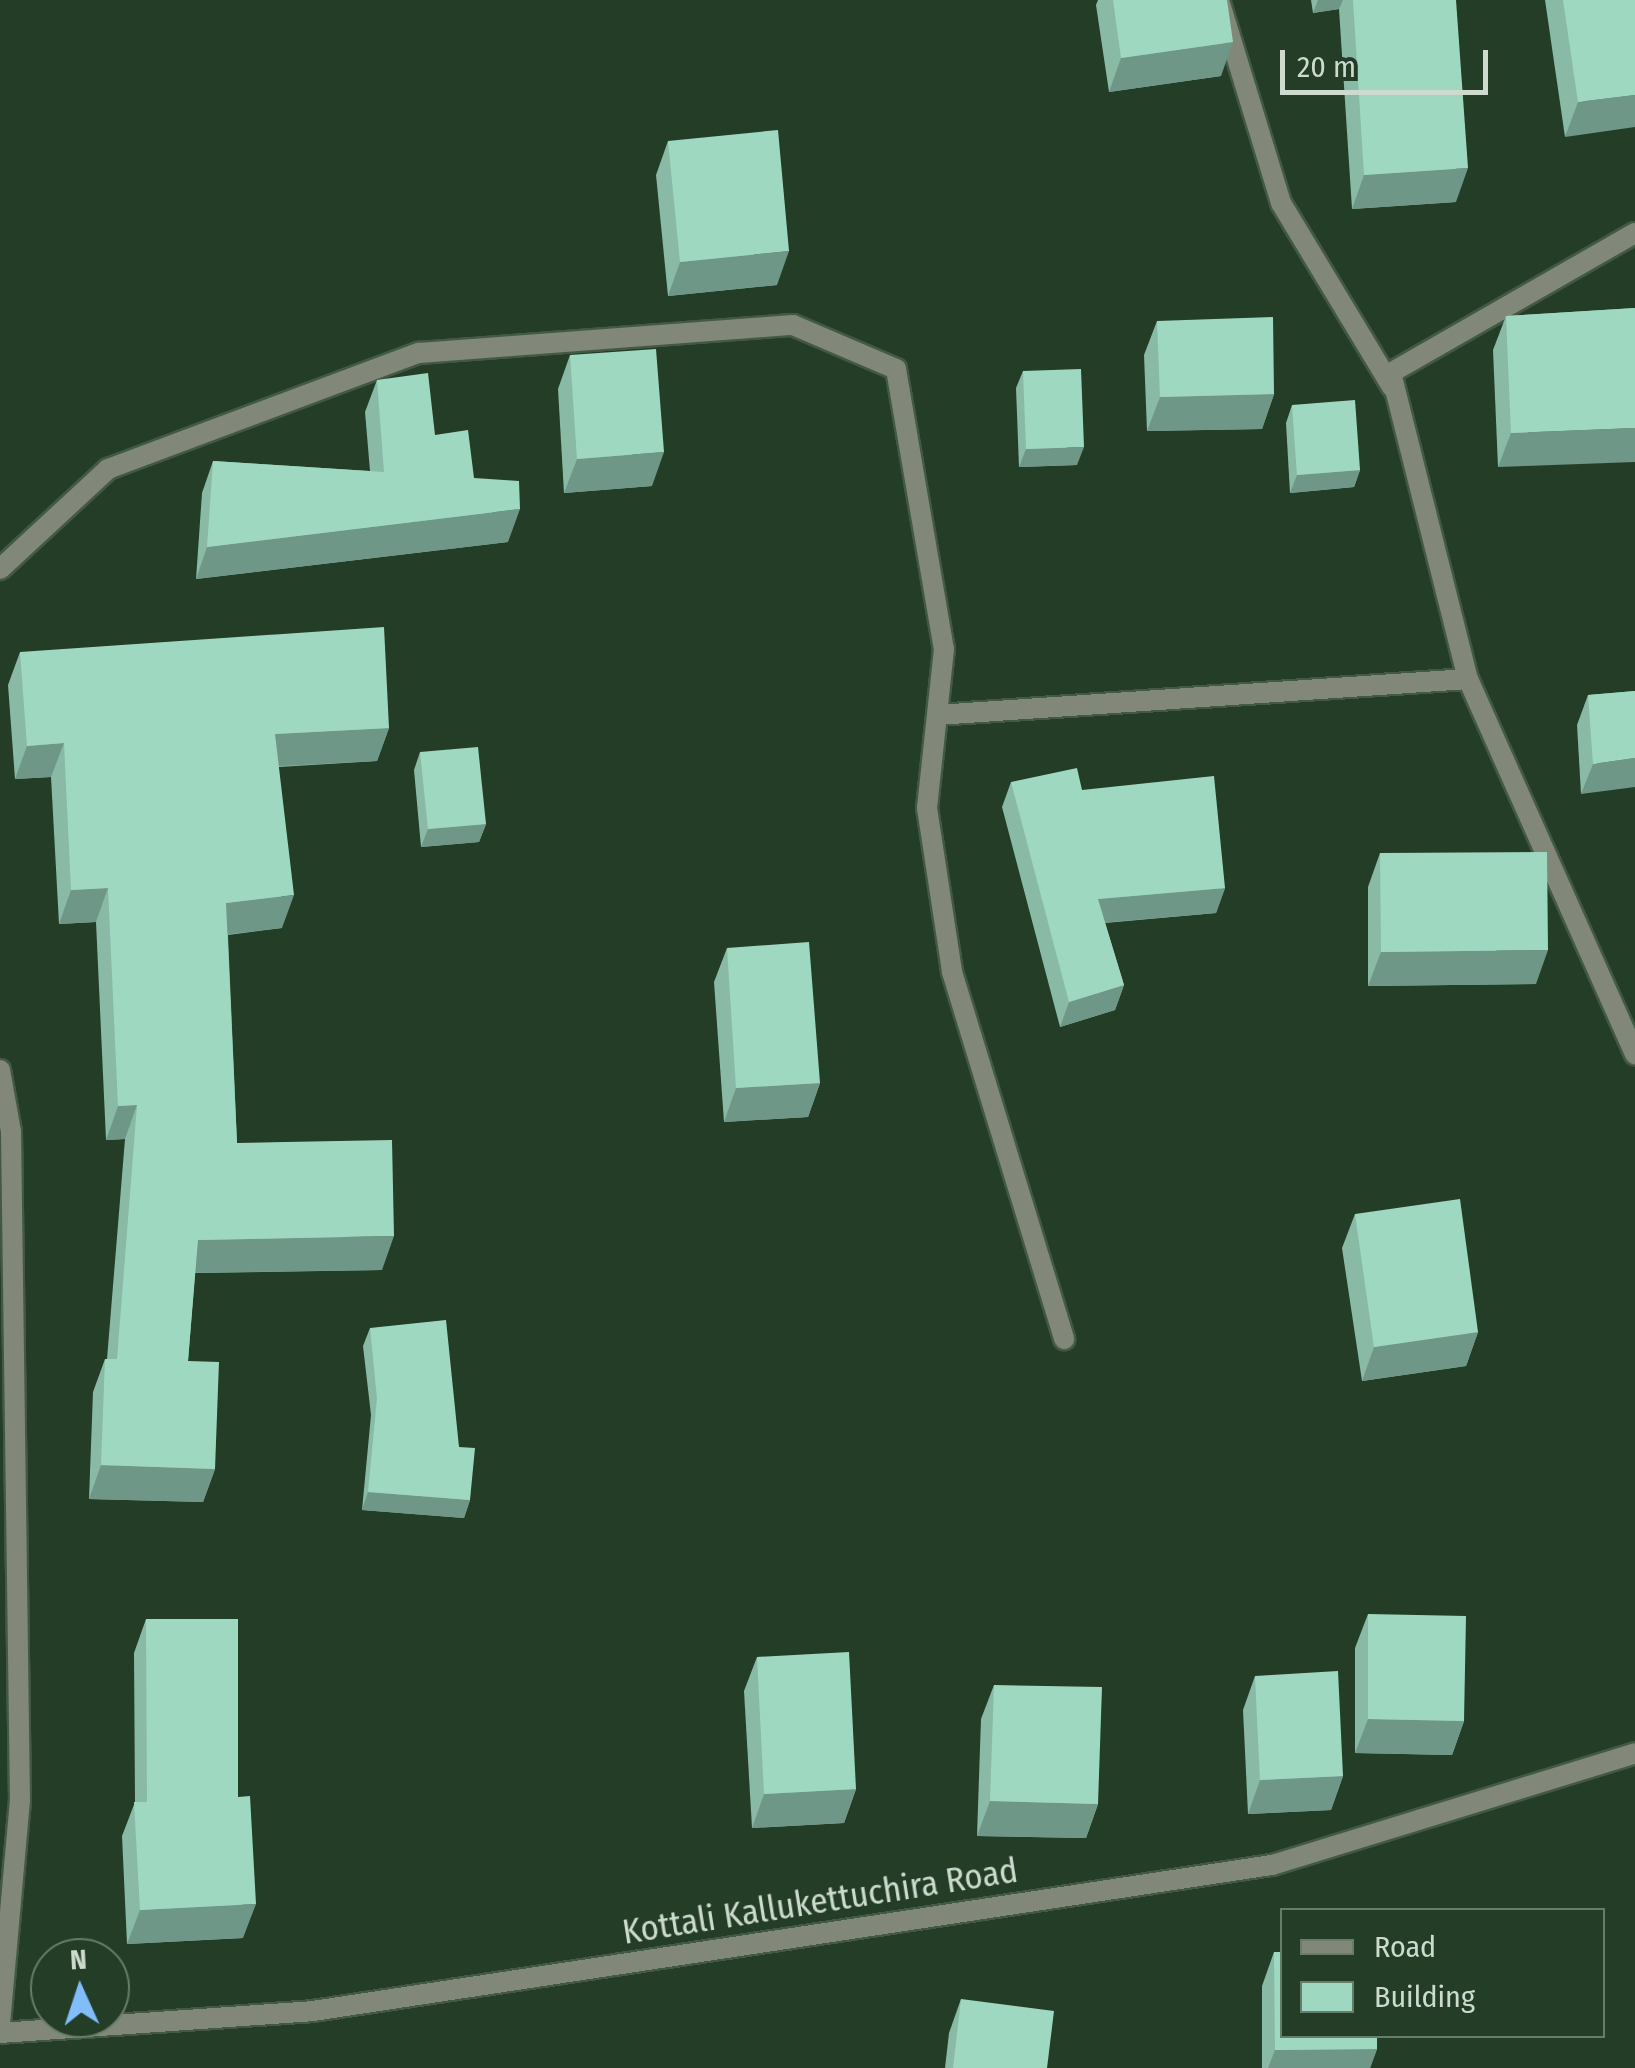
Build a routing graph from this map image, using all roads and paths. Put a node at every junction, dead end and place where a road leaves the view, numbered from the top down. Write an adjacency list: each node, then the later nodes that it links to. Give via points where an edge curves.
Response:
1 (1219, 0): 3 (street, via 1281,204)
2 (1635, 232): 3 (street, via 1391,373)
3 (1396, 393): 5 (street)
4 (0, 568): 6 (street, via 108,470 420,352 794,325 896,369 944,648)
5 (1468, 679): 6 (street); 7 (street)
6 (937, 715): 9 (street, via 927,808 952,972)
7 (1635, 1054)
8 (0, 1070): 11 (street, via 11,1132 20,1800)
9 (1064, 1339)
10 (1635, 1753): 12 (street, Kottali Kallukettuchira Road, via 1272,1865 313,2011)
11 (0, 2022)
12 (0, 2034)

